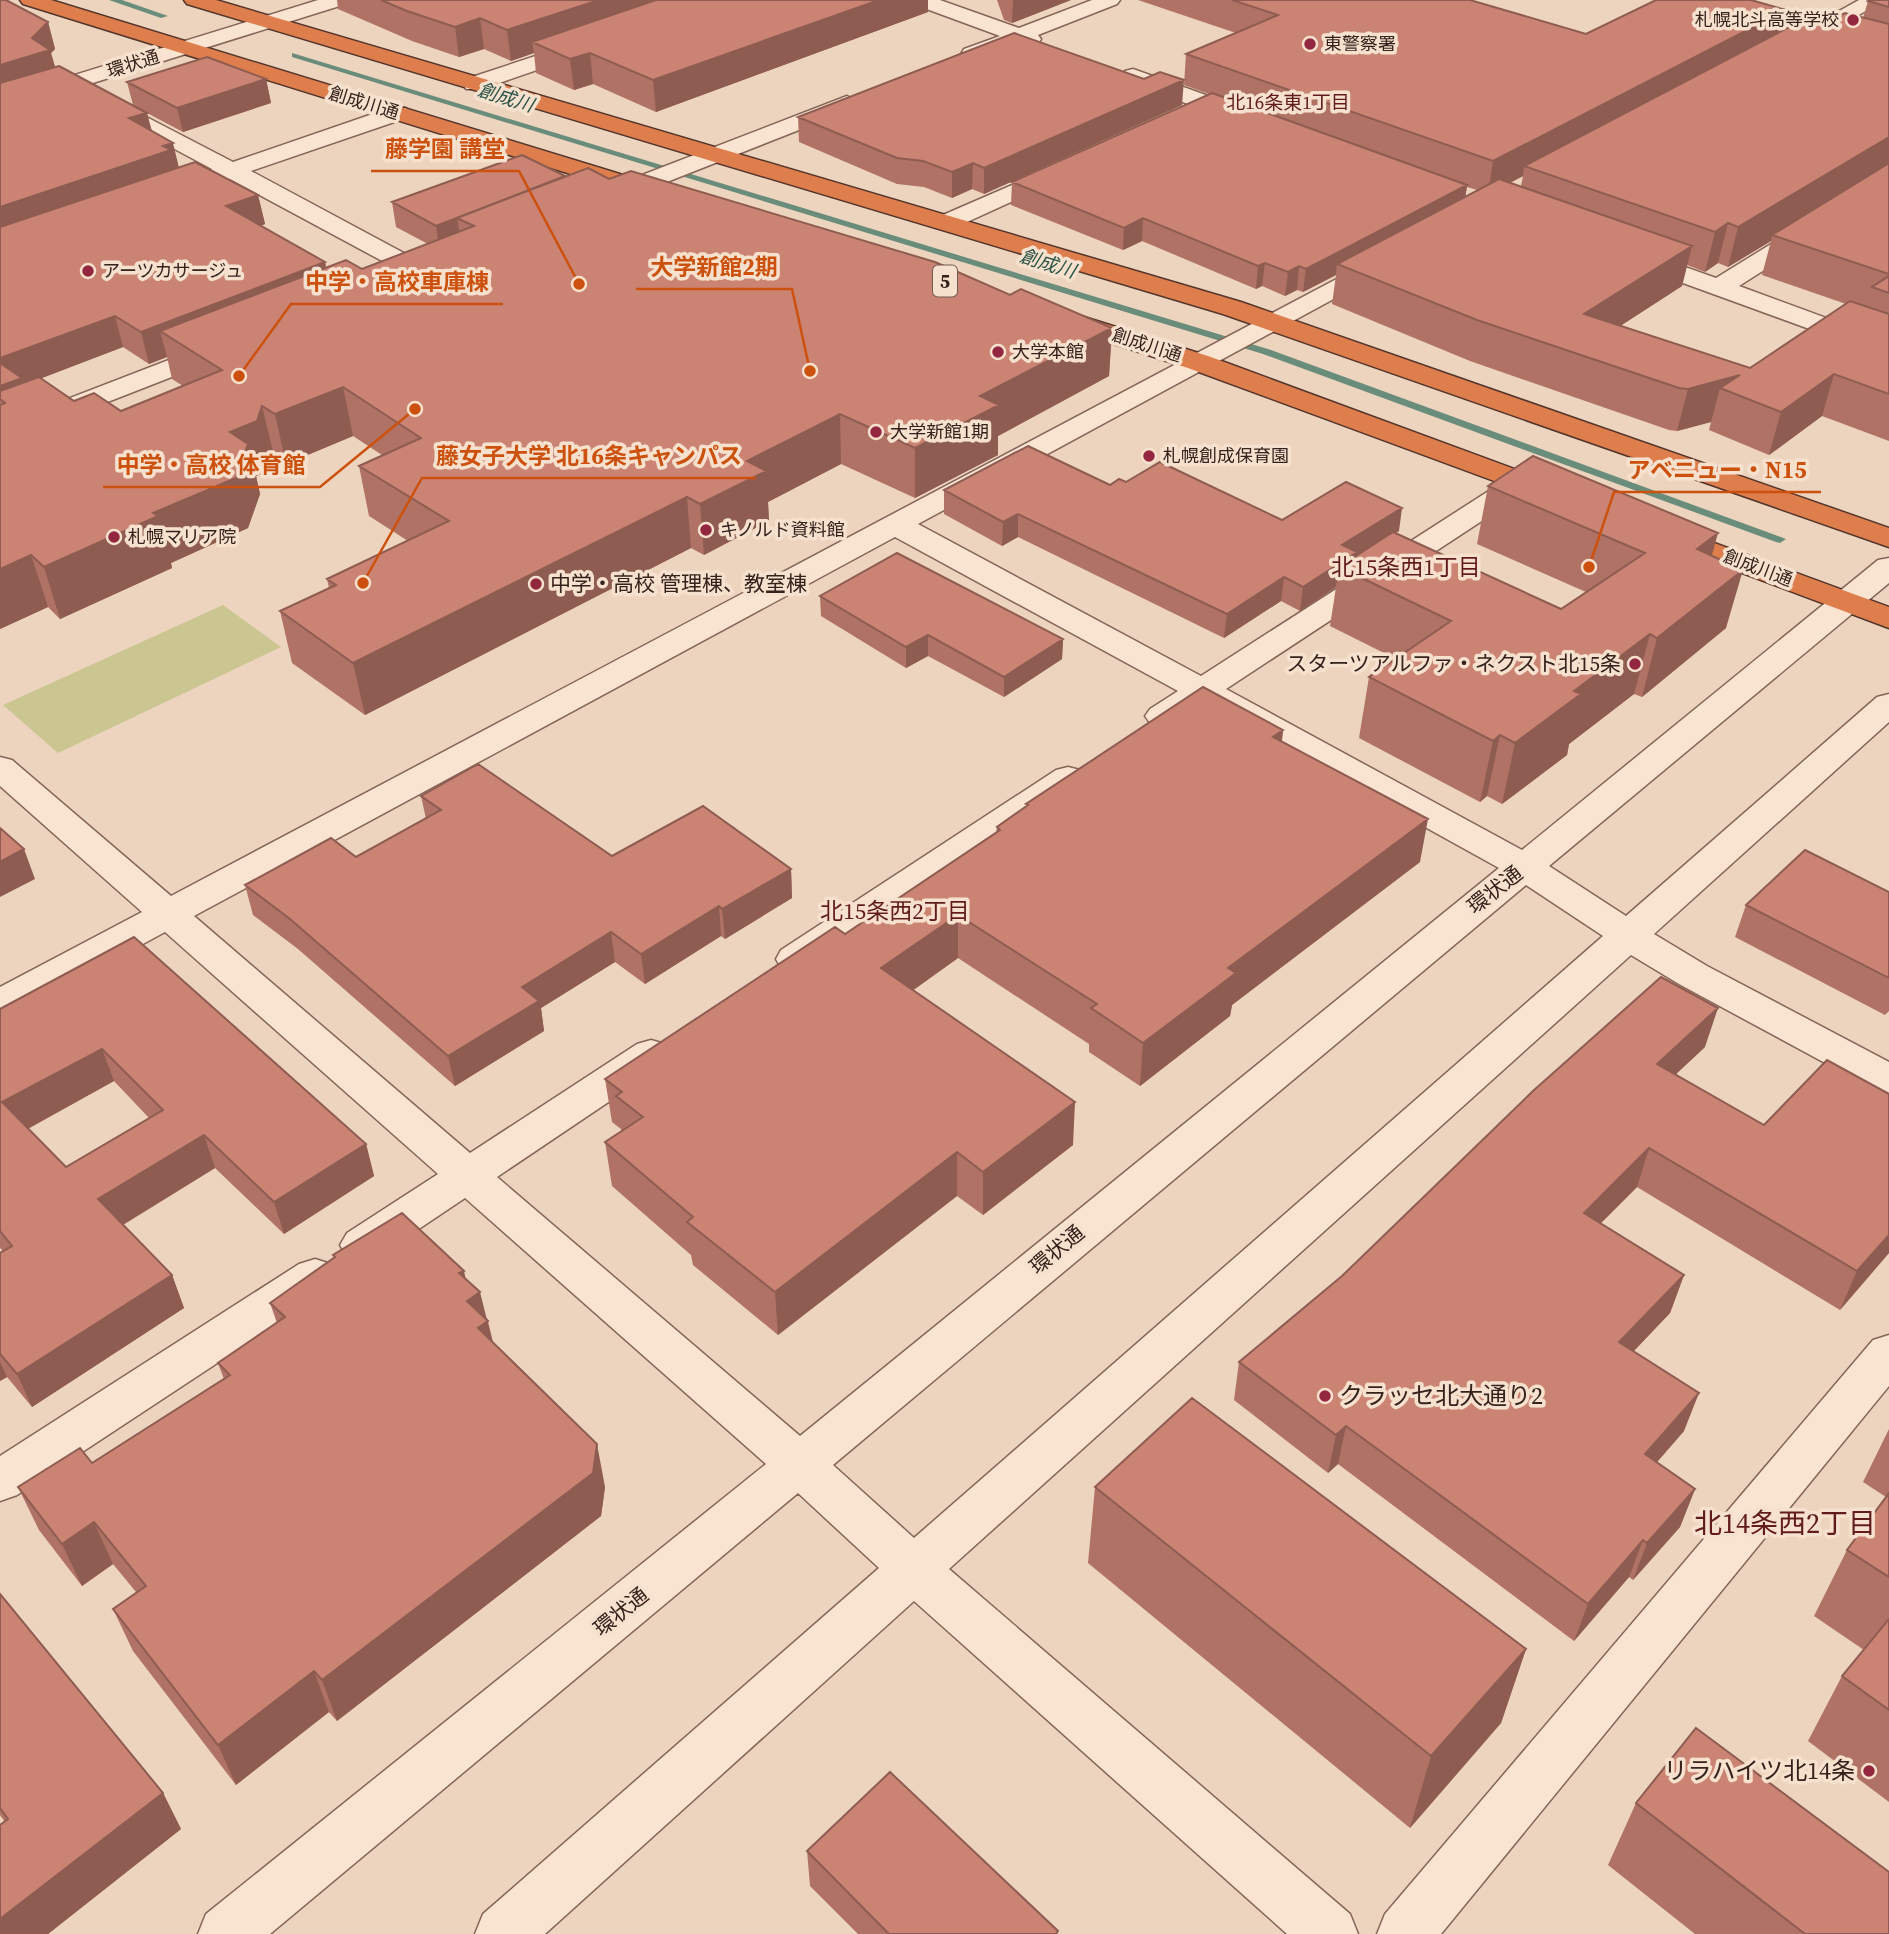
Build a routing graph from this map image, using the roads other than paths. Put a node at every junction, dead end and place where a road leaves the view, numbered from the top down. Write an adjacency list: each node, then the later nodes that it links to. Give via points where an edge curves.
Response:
1 (30, 0): 14 (highway, 創成川通)
2 (194, 0): 7 (highway)
3 (340, 0): 7 (street, 環状通)
4 (920, 0): 9 (street)
5 (1110, 0): 9 (street)
6 (1875, 0): 8 (street)
7 (267, 22): 14 (street, 環状通); 18 (highway)
8 (1812, 33): 10 (street); 12 (street)
9 (1020, 36): 13 (street); 15 (street)
10 (1784, 37)
11 (605, 39): 18 (street)
12 (1838, 41)
13 (1052, 47)
14 (185, 48): 17 (street, 環状通); 22 (highway, 創成川通)
15 (956, 61)
16 (1113, 69): 20 (street)
17 (70, 83): 21 (street, 環状通); 27 (street)
18 (474, 84): 25 (highway)
19 (865, 96): 25 (street)
20 (1210, 104): 23 (street); 24 (street)
21 (0, 105)
22 (398, 114): 27 (street); 29 (highway, 創成川通)
23 (1186, 116)
24 (1276, 128)
25 (705, 158): 29 (street); 33 (highway)
26 (1084, 161): 33 (street)
27 (233, 170): 30 (street); 37 (street)
28 (1889, 181): 39 (street)
29 (645, 182): 31 (highway, 創成川通); 32 (street)
30 (156, 197)
31 (689, 203)
32 (584, 206)
33 (945, 223): 41 (highway)
34 (1404, 250): 41 (street)
35 (1615, 250): 39 (street)
36 (444, 261): 37 (street)
37 (419, 271): 38 (street)
38 (393, 281)
39 (1718, 288): 43 (street)
40 (1039, 311): 44 (highway, 創成川通)
41 (1265, 327): 44 (street); 50 (highway)
42 (241, 340): 45 (street)
43 (1889, 350)
44 (1208, 356): 46 (highway, 創成川通); 48 (street)
45 (0, 435)
46 (1522, 482): 47 (highway, 創成川通); 54 (street)
47 (1574, 500)
48 (894, 524): 54 (street); 60 (street)
49 (1638, 524): 52 (highway, 創成川通)
50 (1889, 538)
51 (1889, 567): 52 (street, 環状通)
52 (1847, 602): 53 (highway, 創成川通); 59 (street, 環状通)
53 (1889, 618)
54 (1202, 690): 56 (street); 59 (street)
55 (1889, 704): 61 (street)
56 (1132, 736)
57 (1097, 759): 62 (street)
58 (0, 768): 60 (street)
59 (1525, 867): 61 (street); 68 (street, 環状通)
60 (167, 914): 63 (street); 66 (street)
61 (1629, 936): 65 (street); 70 (street)
62 (762, 981)
63 (0, 1004)
64 (681, 1035): 66 (street)
65 (1889, 1080)
66 (468, 1176): 68 (street); 69 (street)
67 (1889, 1353): 74 (street)
68 (799, 1464): 70 (street); 71 (street, 環状通)
69 (0, 1481)
70 (914, 1570): 72 (street); 73 (street)
71 (226, 1934)
72 (502, 1934)
73 (1331, 1934)
74 (1405, 1934)

